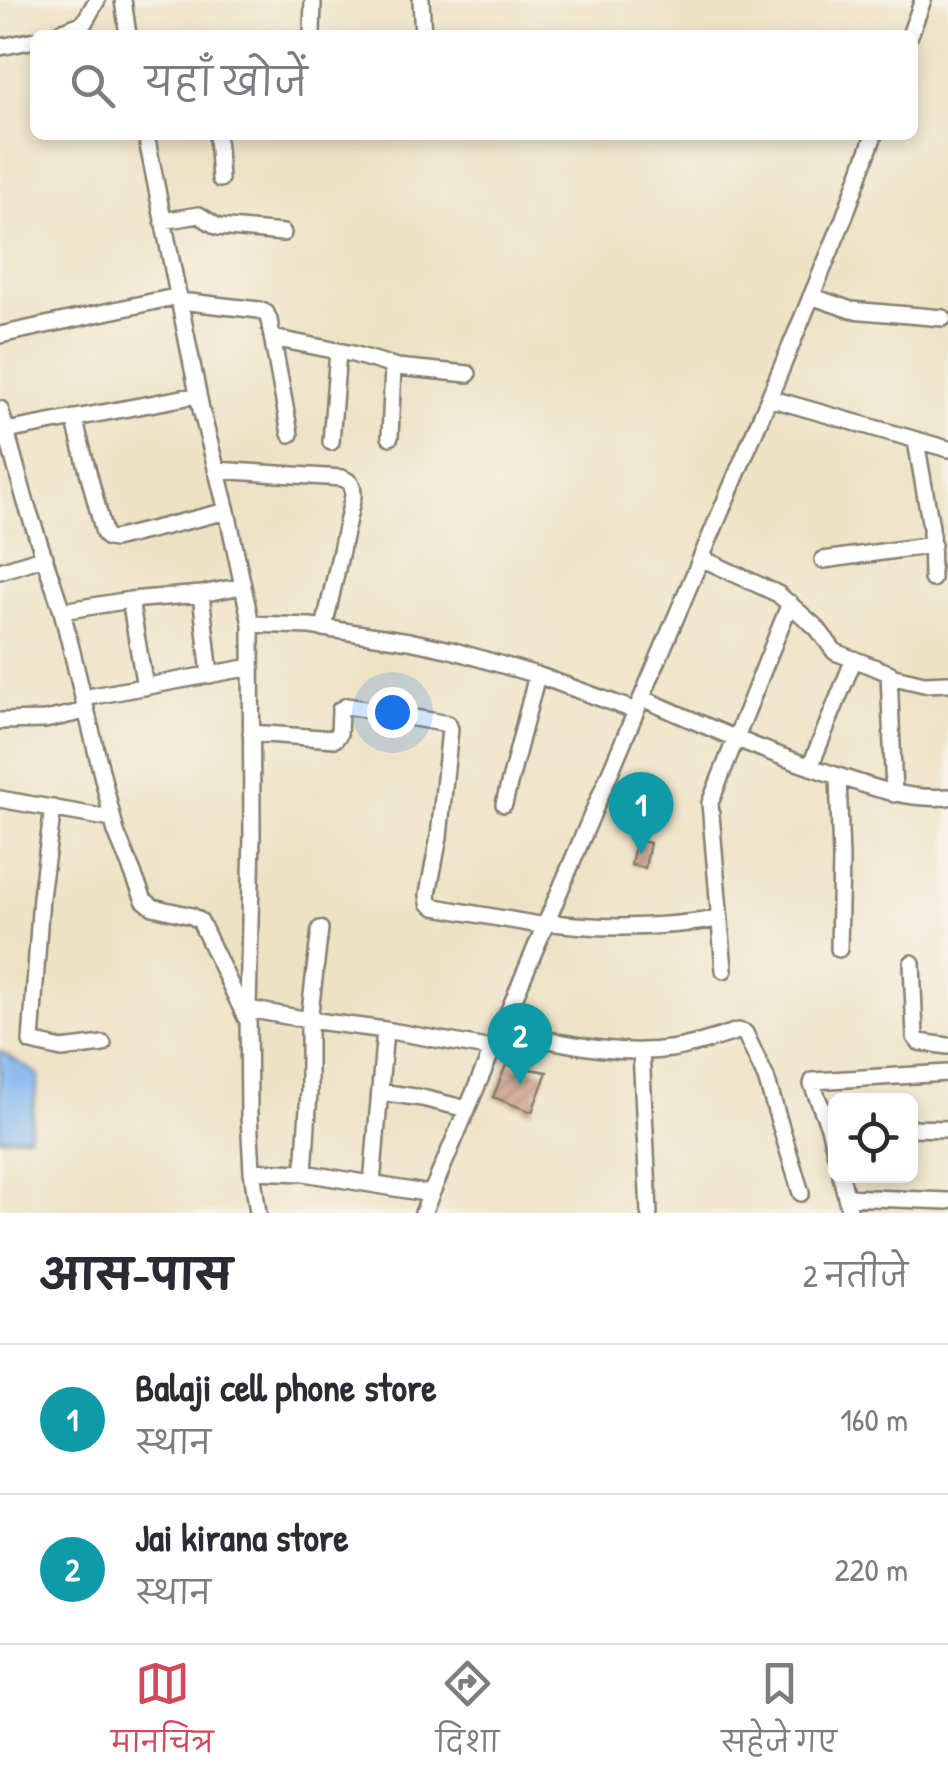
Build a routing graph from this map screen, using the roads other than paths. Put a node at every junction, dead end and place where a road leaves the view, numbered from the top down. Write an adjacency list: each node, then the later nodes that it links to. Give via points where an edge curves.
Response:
1 (96, 0): 6 (street, via 84,23)
2 (123, 0): 7 (street)
3 (313, 0): 8 (street)
4 (421, 0): 9 (street)
5 (923, 0): 10 (street)
6 (65, 30)
7 (127, 30)
8 (312, 30)
9 (423, 30)
10 (912, 30)
11 (30, 41): 12 (street)
12 (0, 47)
13 (147, 140): 17 (street)
14 (217, 140): 16 (street)
15 (872, 140): 19 (street)
16 (220, 180)
17 (163, 221): 18 (street, via 198,215 216,227); 20 (street)
18 (283, 232)
19 (811, 296): 21 (street, via 851,310); 28 (street)
20 (179, 299): 22 (street); 23 (street, via 264,310); 27 (street)
21 (944, 318)
22 (0, 335)
23 (273, 338): 24 (street); 32 (street)
24 (338, 352): 25 (street); 35 (street)
25 (393, 366): 26 (street); 33 (street)
26 (468, 374)
27 (198, 395): 30 (street); 37 (street)
28 (769, 398): 34 (street); 41 (street)
29 (0, 409): 31 (street)
30 (74, 418): 31 (street); 38 (street, via 108,538)
31 (6, 431): 40 (street)
32 (290, 434)
33 (390, 437)
34 (916, 441): 36 (street); 39 (street)
35 (330, 442)
36 (948, 449)
37 (216, 470): 38 (street); 51 (street, via 342,478 353,486)
38 (227, 511): 45 (street)
39 (933, 545): 42 (street); 44 (street)
40 (44, 557): 43 (street); 49 (street)
41 (701, 558): 48 (street); 59 (street)
42 (822, 560)
43 (0, 571)
44 (932, 578)
45 (242, 586): 46 (street); 50 (street)
46 (201, 594): 47 (street); 54 (street)
47 (130, 600): 49 (street); 58 (street)
48 (790, 603): 52 (street, via 834,651); 63 (street)
49 (62, 611): 60 (street)
50 (250, 624): 51 (street); 53 (street)
51 (324, 628): 55 (street, via 423,644)
52 (854, 659): 56 (street); 64 (street)
53 (251, 667): 54 (street); 62 (street)
54 (210, 675): 58 (street)
55 (537, 675): 59 (street); 69 (street)
56 (890, 676): 57 (street); 66 (street)
57 (948, 684)
58 (145, 687): 60 (street)
59 (639, 704): 63 (street); 73 (street)
60 (84, 705): 61 (street, via 52,720); 71 (street)
61 (0, 721)
62 (251, 733): 73 (street, via 334,739 340,710 347,706 448,724 430,903); 78 (street)
63 (736, 739): 64 (street); 72 (street, via 710,802)
64 (810, 767): 65 (street)
65 (838, 776): 66 (street); 75 (street)
66 (894, 794): 67 (street)
67 (948, 797)
68 (0, 798): 70 (street)
69 (504, 804)
70 (52, 808): 71 (street); 82 (street, via 31,1041 62,1050)
71 (112, 819): 78 (street, via 144,900 200,922)
72 (719, 919): 73 (street, via 643,928); 77 (street)
73 (545, 924): 81 (street)
74 (320, 929): 79 (street)
75 (839, 949)
76 (912, 963): 83 (street, via 915,1038)
77 (724, 970)
78 (248, 1016): 79 (street); 92 (street)
79 (309, 1020): 80 (street); 93 (street)
80 (385, 1030): 84 (street); 87 (street)
81 (500, 1030): 84 (street); 85 (street)
82 (103, 1044)
83 (948, 1046)
84 (492, 1049): 88 (street)
85 (642, 1051): 95 (street, via 745,1033); 101 (street)
86 (948, 1073): 89 (street, via 816,1079)
87 (380, 1092): 88 (street); 94 (street)
88 (467, 1109): 96 (street)
89 (828, 1118)
90 (918, 1128): 91 (street)
91 (948, 1128)
92 (252, 1172): 93 (street); 99 (street)
93 (304, 1173): 94 (street)
94 (372, 1184): 96 (street)
95 (801, 1193)
96 (431, 1194): 100 (street)
97 (948, 1201): 98 (street)
98 (848, 1205)
99 (257, 1213)
100 (423, 1213)
101 (649, 1213)

